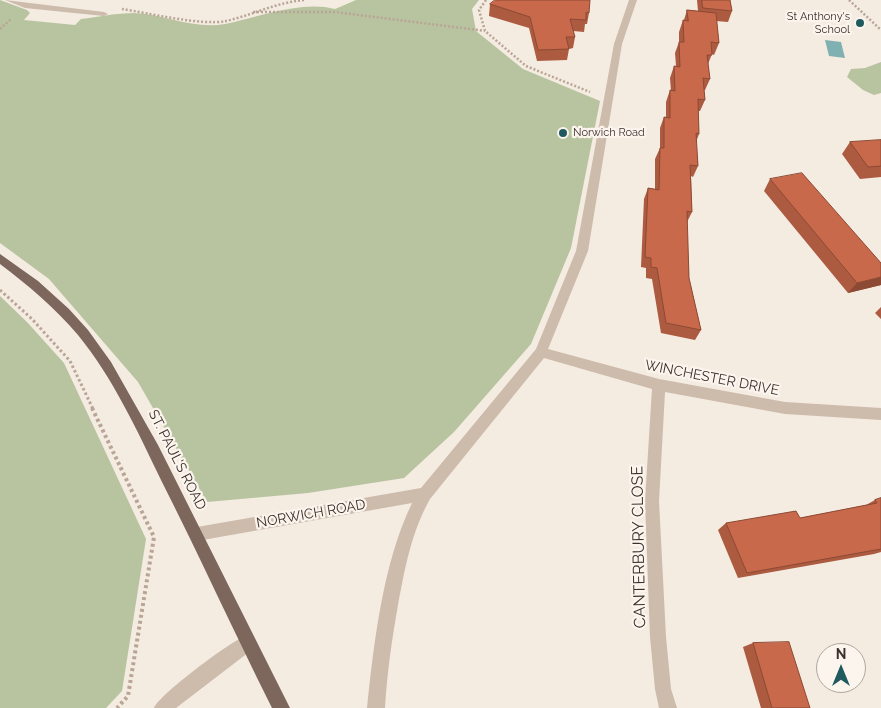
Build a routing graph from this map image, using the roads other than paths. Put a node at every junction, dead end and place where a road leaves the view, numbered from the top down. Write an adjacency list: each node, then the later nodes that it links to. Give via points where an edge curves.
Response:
1 (10, 0): 3 (street, via 25,6)
2 (633, 0): 5 (street, via 618,44 582,251)
3 (104, 14)
4 (0, 258): 9 (main road, ST. PAUL'S ROAD, via 38,287 83,333 123,390)
5 (541, 352): 6 (street, WINCHESTER DRIVE); 8 (street)
6 (659, 385): 7 (street, WINCHESTER DRIVE, via 785,408); 14 (street, CANTERBURY CLOSE, via 652,500 658,637)
7 (881, 414)
8 (425, 494): 9 (street, NORWICH ROAD); 13 (street, via 414,511 400,551 381,657)
9 (196, 534): 10 (main road, ST. PAUL'S ROAD)
10 (247, 643): 11 (street); 12 (main road, ST. PAUL'S ROAD)
11 (164, 708)
12 (281, 708)
13 (376, 708)
14 (668, 708)

